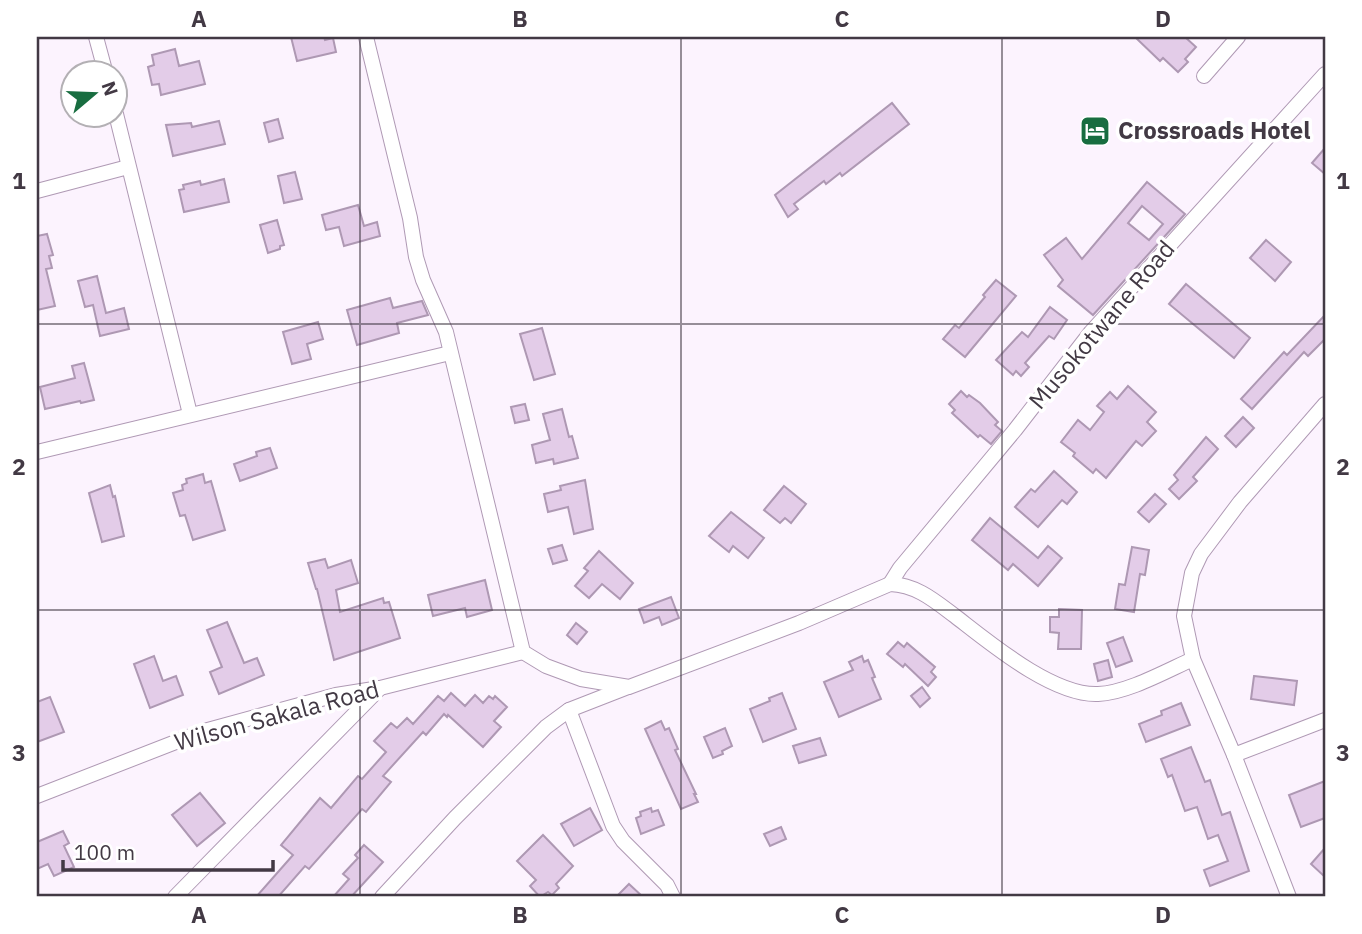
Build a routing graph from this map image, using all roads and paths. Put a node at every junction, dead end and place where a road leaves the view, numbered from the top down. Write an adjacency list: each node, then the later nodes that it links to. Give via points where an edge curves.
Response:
1 (96, 37): 4 (street)
2 (366, 37): 10 (street, via 408,206 416,257)
3 (1238, 37): 6 (street)
4 (102, 60)
5 (1325, 74): 14 (street, Musokotwane Road, via 1091,332)
6 (1203, 76)
7 (120, 130): 8 (street)
8 (128, 167): 9 (street); 12 (street)
9 (37, 191)
10 (450, 353): 12 (street); 15 (street)
11 (1325, 404): 16 (street, via 1201,554 1192,573 1184,616)
12 (190, 414): 13 (street)
13 (37, 452)
14 (890, 584): 16 (street, via 922,592 1008,657 1081,694 1119,690); 17 (street)
15 (523, 652): 17 (street, via 581,679); 18 (street, Wilson Sakala Road)
16 (1193, 659): 21 (street)
17 (629, 687): 19 (street)
18 (380, 688): 22 (street, Wilson Sakala Road, via 336,695 204,731); 23 (street)
19 (569, 710): 24 (street, via 526,744); 25 (street, via 613,826)
20 (1325, 720): 21 (street)
21 (1234, 755): 26 (street)
22 (37, 796)
23 (175, 897)
24 (383, 897)
25 (673, 897)
26 (1290, 897)

